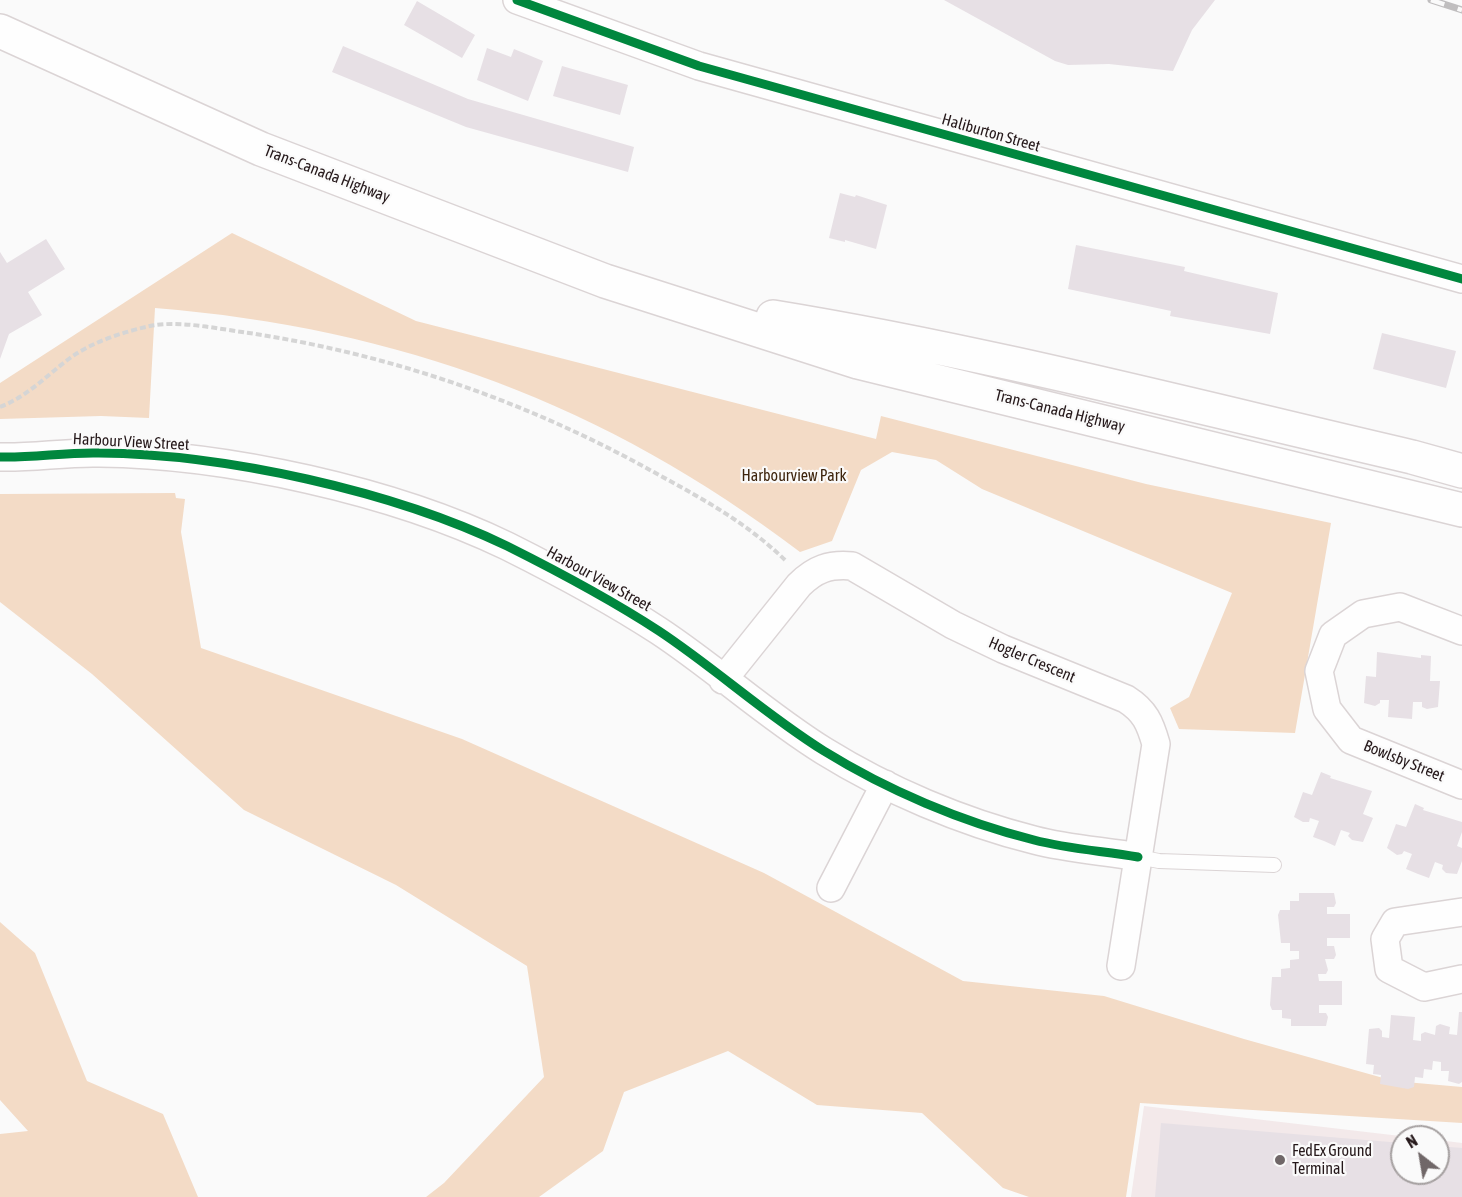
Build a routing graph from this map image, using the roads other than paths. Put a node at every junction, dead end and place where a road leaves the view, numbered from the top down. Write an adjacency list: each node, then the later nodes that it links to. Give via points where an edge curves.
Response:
1 (517, 0): 3 (street, Haliburton Street, via 699,66)
2 (0, 31): 4 (highway, Trans-Canada Highway, via 261,149 605,281)
3 (1462, 279)
4 (662, 298): 6 (highway, Trans-Canada Highway, via 859,331); 7 (highway, Trans-Canada Highway, via 858,362)
5 (0, 457): 9 (street, Harbour View Street, via 99,453 192,460 304,479 398,503 504,545 597,593 661,632)
6 (1462, 471)
7 (1462, 510)
8 (1462, 632): 11 (street, Bowlsby Street, via 1400,607 1363,614 1333,635 1319,671 1327,709 1351,740)
9 (723, 680): 10 (street, Harbour View Street, via 826,753); 12 (street, Hogler Crescent, via 814,572 832,565 852,566 953,625 1126,699 1141,709 1150,722 1156,744)
10 (885, 784): 12 (street, Harbour View Street, via 1035,841); 14 (street)
11 (1462, 785)
12 (1138, 857): 13 (lane); 16 (street, Hogler Crescent)
13 (1274, 865)
14 (831, 888)
15 (1462, 912): 17 (street, via 1395,922 1385,939 1389,969 1424,987)
16 (1121, 966)
17 (1462, 979)

